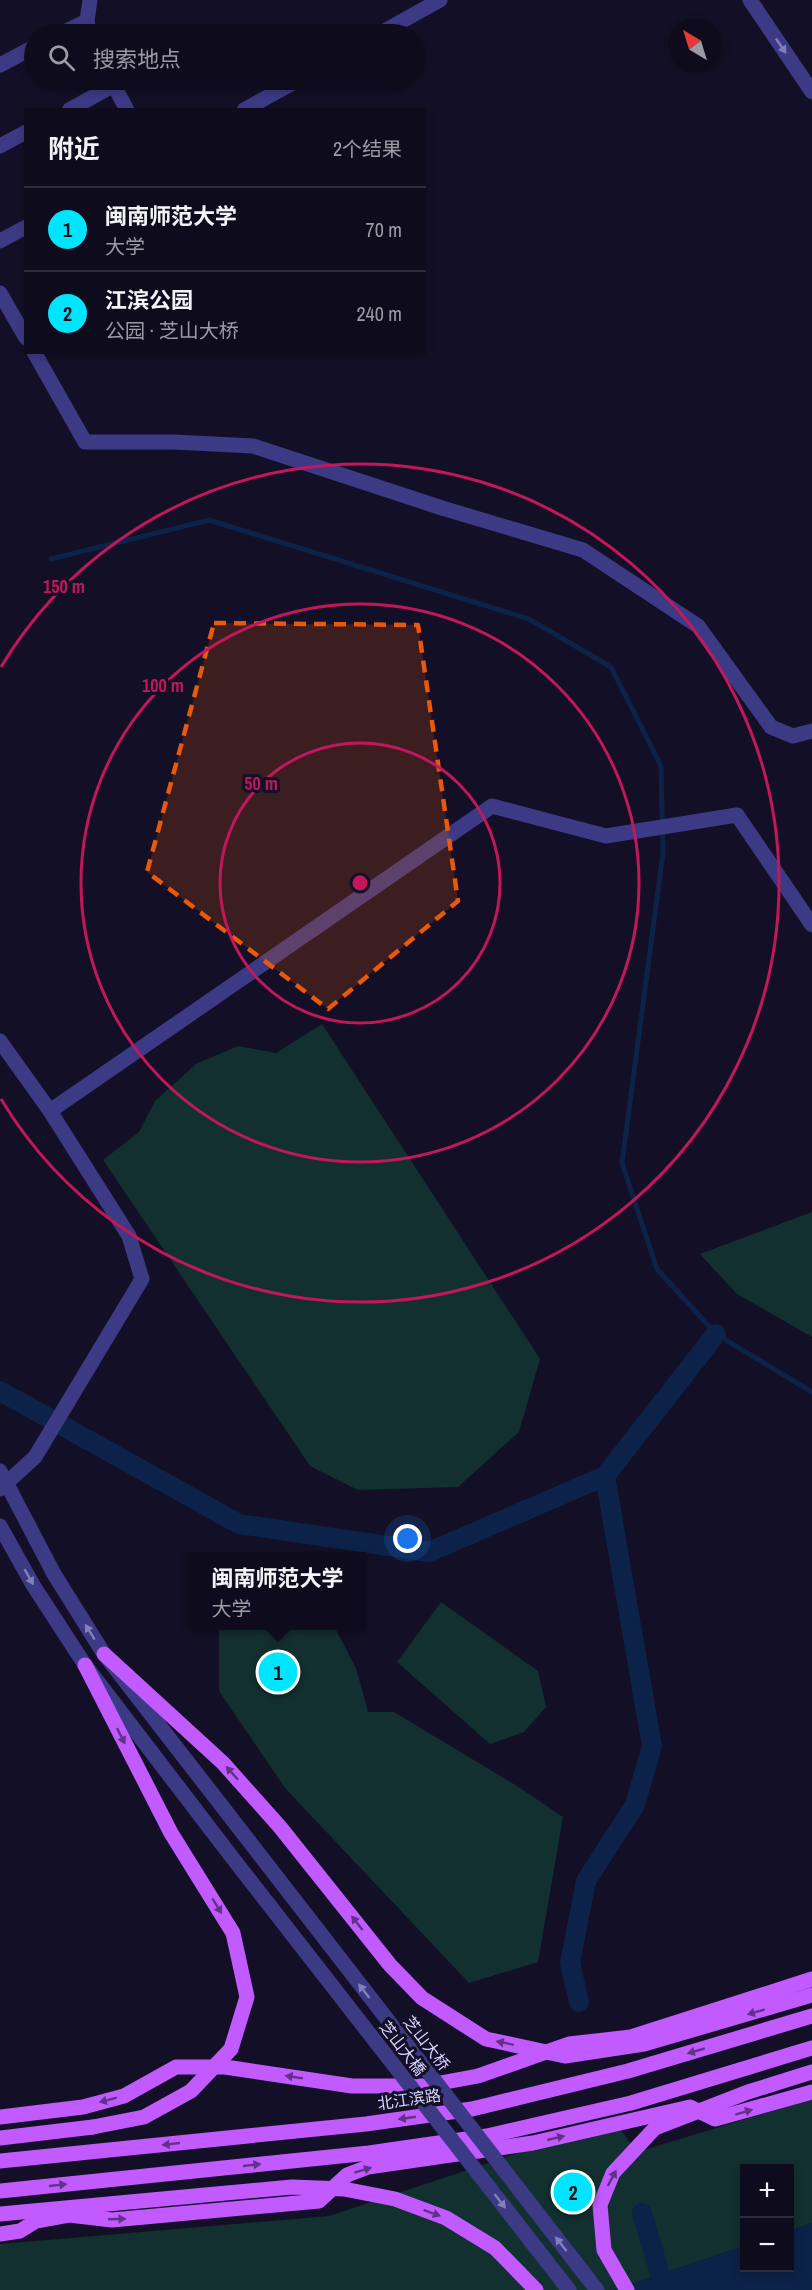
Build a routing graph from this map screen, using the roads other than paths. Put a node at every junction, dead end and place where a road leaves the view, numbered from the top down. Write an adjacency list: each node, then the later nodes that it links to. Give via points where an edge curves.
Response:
1 (90, 0): 4 (street)
2 (440, 0): 5 (street)
3 (750, 0): 11 (street, one-way to 11)
4 (88, 24)
5 (397, 24)
6 (24, 52): 7 (street)
7 (0, 65)
8 (100, 90): 12 (street)
9 (117, 90): 13 (street)
10 (280, 90): 14 (street)
11 (812, 92)
12 (72, 108)
13 (126, 108)
14 (248, 108)
15 (24, 133): 16 (street)
16 (0, 146)
17 (24, 228): 18 (street)
18 (0, 241)
19 (0, 293): 20 (street)
20 (24, 335)
21 (35, 354): 22 (street, via 85,442 253,446 583,550 698,626 771,727 793,736)
22 (812, 731)
23 (812, 925): 25 (street, via 737,815 606,836 492,806)
24 (0, 1041): 25 (street)
25 (50, 1111): 27 (street, via 129,1236 142,1279 35,1457)
26 (0, 1471): 29 (street, 芝山大桥, one-way to 26, bridge, via 54,1574)
27 (0, 1489)
28 (0, 1526): 30 (street, 芝山大橋, one-way to 30)
29 (104, 1654): 32 (main road, one-way to 29, bridge, via 644,2044 565,2056 486,2039 414,1990 223,1763); 45 (street, 芝山大桥, one-way to 29, bridge)
30 (85, 1665): 38 (main road, one-way to 38, bridge, via 171,1833 233,1933 247,1998 231,2049 192,2091 144,2117); 44 (street, 芝山大橋, one-way to 44, bridge)
31 (812, 1979): 37 (main road, one-way to 37, via 631,2037 569,2044 478,2076 424,2086 369,2086 225,2067 176,2067 124,2096 82,2107)
32 (812, 1995)
33 (812, 2016): 39 (main road, 北江滨路, one-way to 39, via 628,2071 472,2109 366,2124)
34 (812, 2048): 40 (main road, one-way to 34, via 487,2136 631,2103)
35 (812, 2073): 46 (main road, one-way to 35, bridge, via 604,2250 600,2205 613,2173 656,2128 748,2092)
36 (812, 2092): 42 (main road, one-way to 36, via 69,2215 112,2220 319,2201 347,2175 368,2168 532,2143 690,2107 716,2119)
37 (0, 2117)
38 (0, 2138)
39 (0, 2161)
40 (0, 2190)
41 (0, 2214): 43 (main road, one-way to 43, bridge, via 292,2187 344,2189 394,2199 446,2218 495,2248)
42 (0, 2234)
43 (536, 2290)
44 (569, 2290)
45 (597, 2290)
46 (627, 2290)

